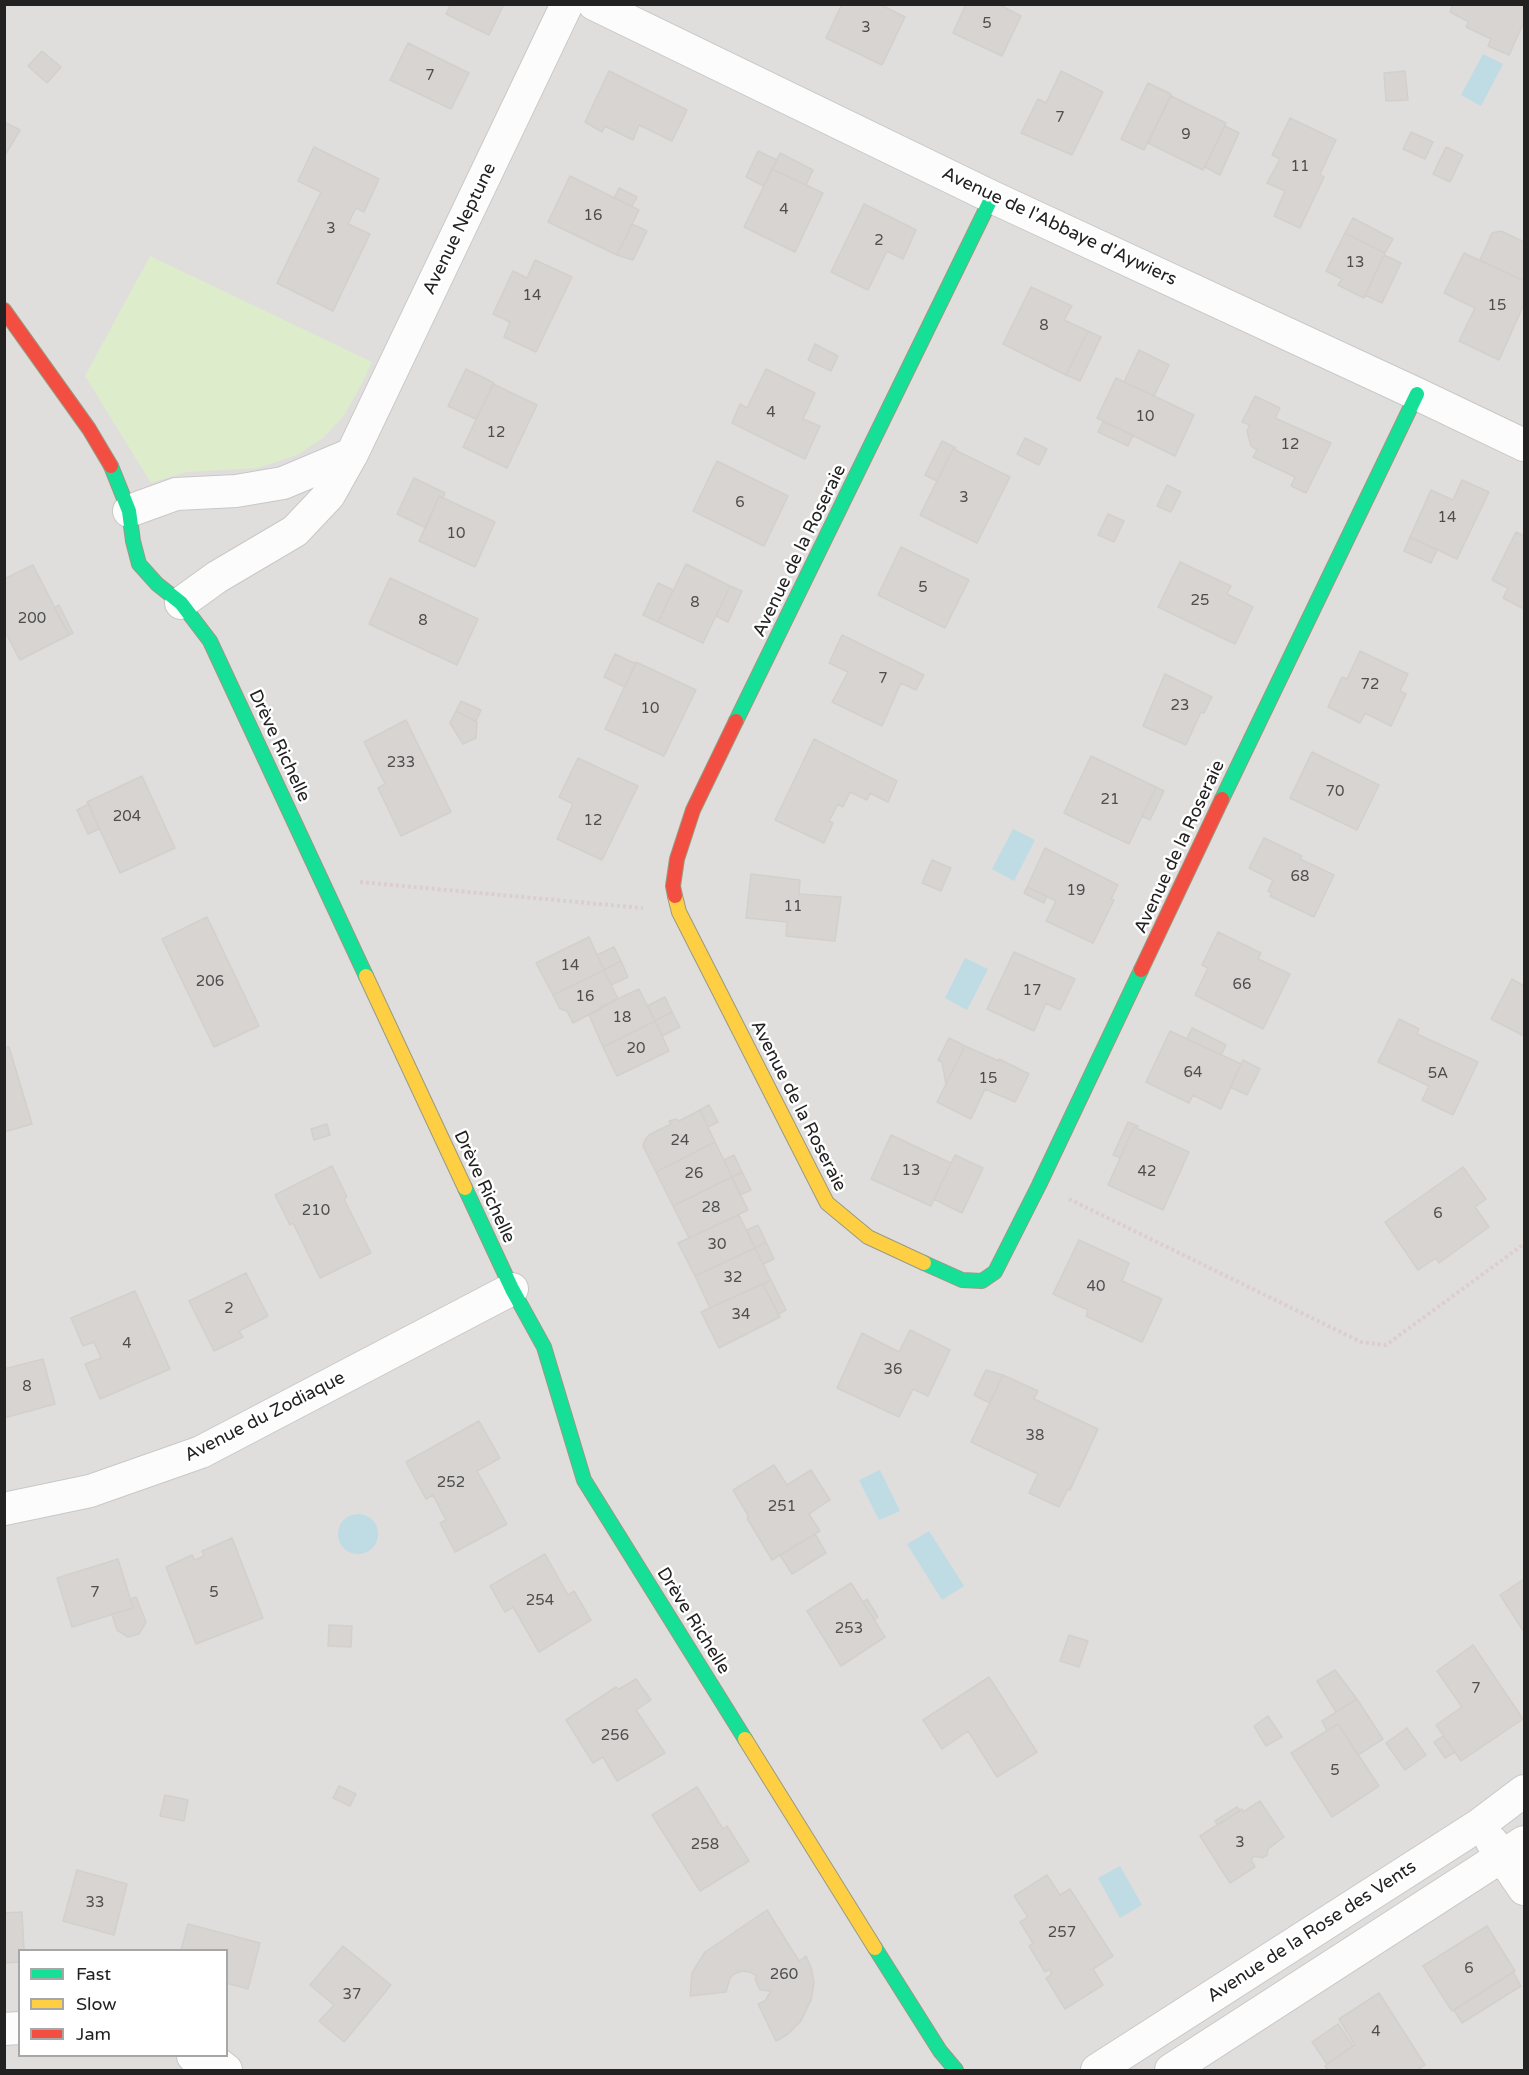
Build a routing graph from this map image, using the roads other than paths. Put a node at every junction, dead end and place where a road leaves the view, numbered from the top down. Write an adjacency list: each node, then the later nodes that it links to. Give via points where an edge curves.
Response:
1 (567, 4): 7 (street, Avenue Neptune)
2 (594, 4): 3 (street, Avenue de l'Abbaye d'Aywiers)
3 (992, 197): 5 (street, Avenue de l'Abbaye d'Aywiers); 5 (street, Avenue de la Roseraie, via 693,810 677,859 673,886 679,912 827,1203 868,1237 962,1280 982,1281 995,1272)
4 (4, 310): 8 (street, Drève Richelle, via 89,429 113,469)
5 (1417, 394): 6 (street, Avenue de l'Abbaye d'Aywiers)
6 (1524, 446)
7 (352, 454): 8 (street, via 282,483 236,491 176,494); 9 (street, Avenue Neptune, via 329,495 295,531)
8 (129, 511): 9 (street, Drève Richelle, via 139,564)
9 (181, 603): 10 (street, Drève Richelle, via 210,641)
10 (512, 1289): 11 (street, Avenue du Zodiaque, via 201,1452 90,1491); 18 (street, Drève Richelle, via 544,1347 584,1480 930,2036)
11 (4, 1509)
12 (1524, 1791): 13 (street, Avenue de la Rose des Vents)
13 (1479, 1825): 14 (street); 19 (street, Avenue de la Rose des Vents)
14 (1514, 1850): 15 (street); 20 (street)
15 (1524, 1889)
16 (200, 2057): 17 (street)
17 (226, 2070)
18 (956, 2070)
19 (1097, 2070)
20 (1171, 2070)

